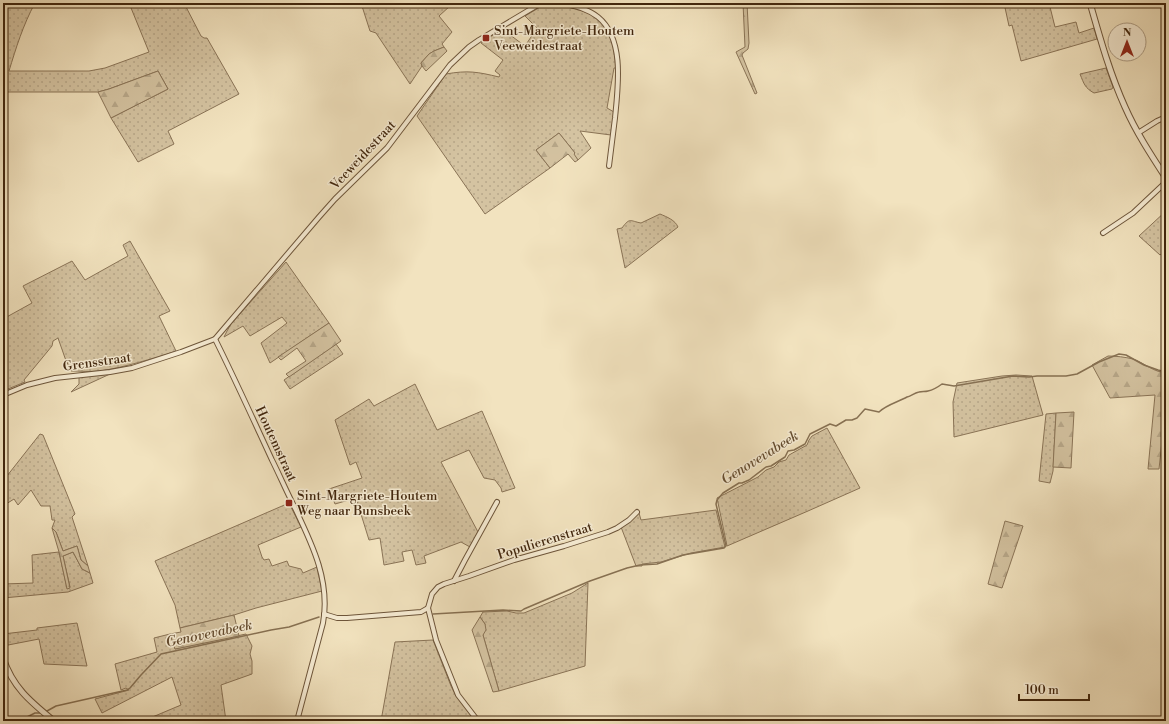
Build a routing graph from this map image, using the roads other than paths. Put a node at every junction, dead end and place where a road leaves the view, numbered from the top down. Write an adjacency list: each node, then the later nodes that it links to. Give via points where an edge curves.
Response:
1 (541, 3): 10 (street, Veeweidestraat, via 479,40 450,65 387,148 335,199)
2 (561, 3): 6 (street, via 597,16 608,28 615,46 618,77)
3 (1090, 3): 5 (street, via 1112,76)
4 (1166, 117): 5 (street)
5 (1138, 133): 7 (street)
6 (609, 166)
7 (1166, 178)
8 (1166, 182): 9 (street, via 1133,213)
9 (1103, 234)
10 (215, 339): 11 (street, Grensstraat, via 132,368 55,378 27,385); 16 (street, Houtemstraat, via 318,560 325,600)
11 (3, 395)
12 (497, 502): 14 (street)
13 (637, 512): 14 (street, Populierenstraat, via 629,520 608,532)
14 (454, 581): 15 (street, Populierenstraat, via 438,587 432,594)
15 (428, 608): 16 (street, via 421,612 362,618 337,618); 20 (street, via 436,640 453,684 458,695)
16 (324, 614): 19 (street, Houtemstraat)
17 (3, 658): 18 (street, via 17,687)
18 (54, 721)
19 (296, 721)
20 (478, 721)

